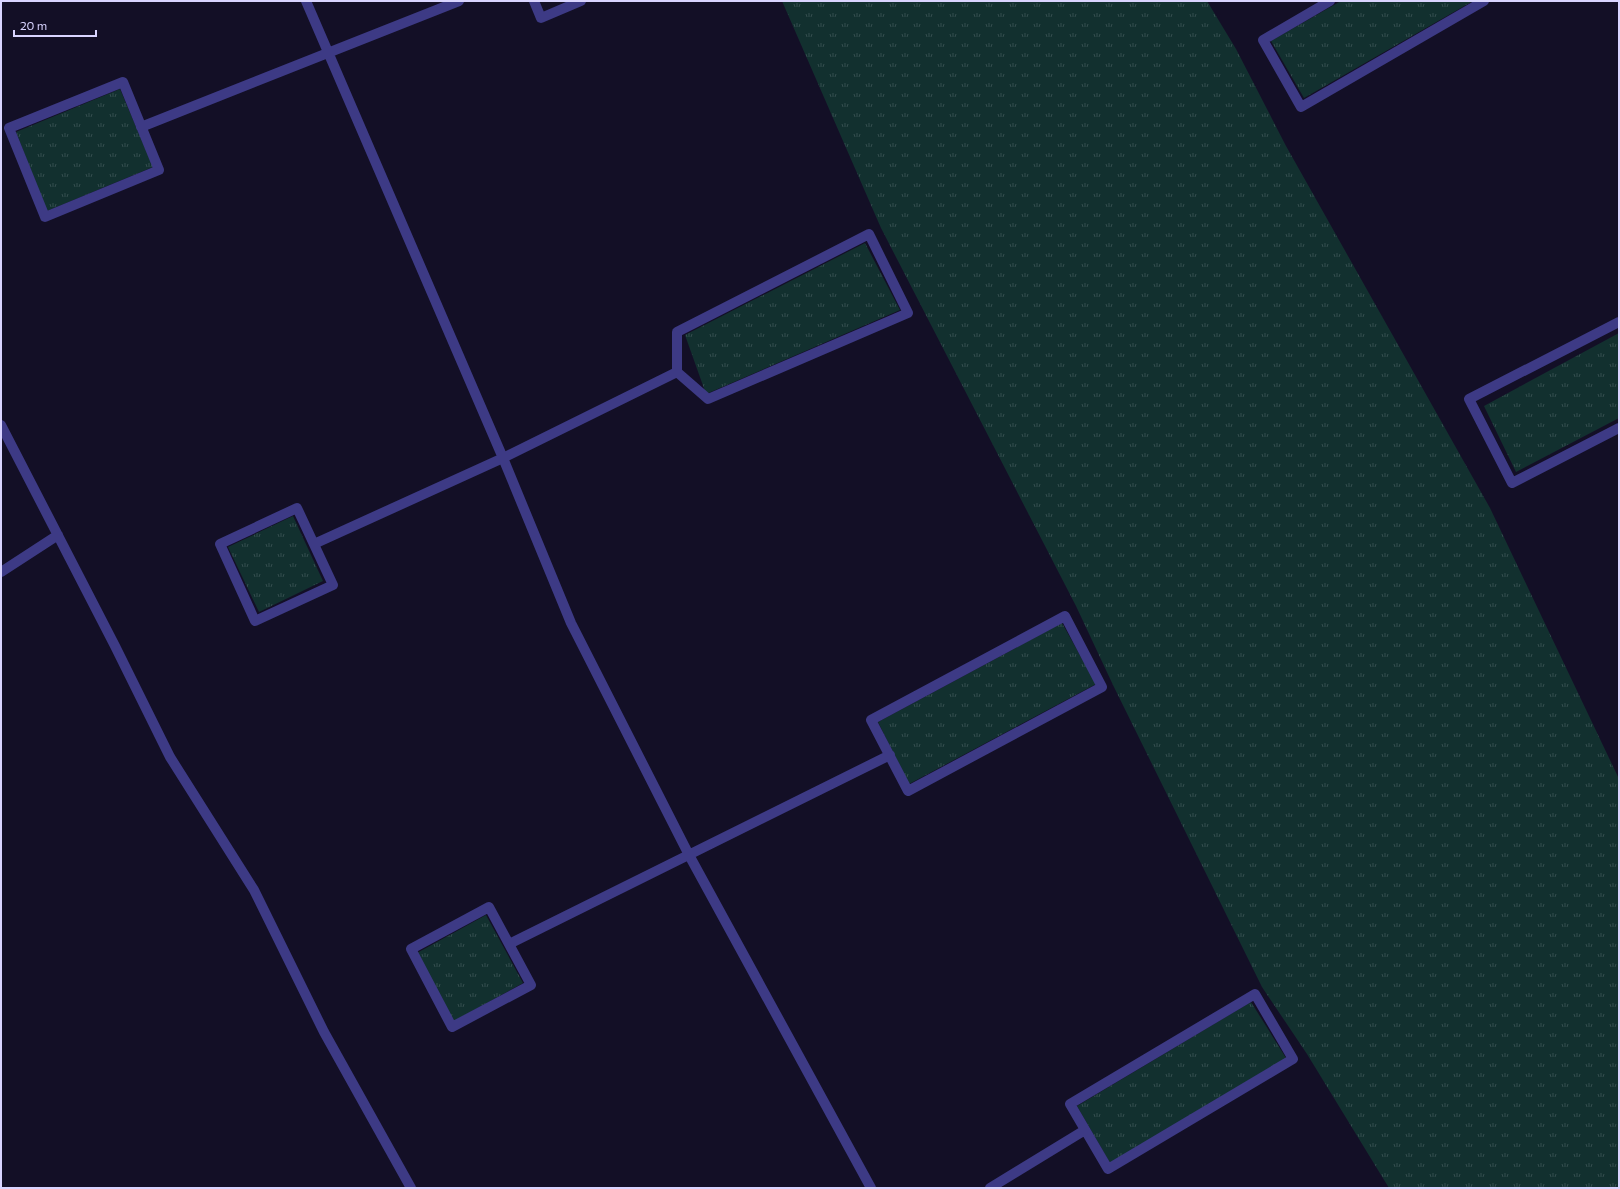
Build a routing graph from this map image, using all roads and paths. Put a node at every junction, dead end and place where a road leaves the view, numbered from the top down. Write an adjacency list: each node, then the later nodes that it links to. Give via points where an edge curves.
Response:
1 (306, 1): 7 (street)
2 (459, 1): 7 (street)
3 (534, 1): 4 (street, via 541,18)
4 (581, 1)
5 (1330, 1): 6 (street, via 1264,40 1301,107)
6 (1484, 1)
7 (328, 52): 8 (street); 13 (street)
8 (141, 127): 8 (street, via 123,82 10,128 45,216 159,170)
9 (1619, 322): 12 (street, via 1469,399 1512,483)
10 (677, 372): 10 (street, via 677,332 869,234 908,313 708,400); 13 (street)
11 (1, 425): 14 (street)
12 (1619, 428)
13 (503, 458): 15 (street); 18 (street, via 571,623)
14 (58, 535): 16 (street); 21 (street, via 170,757 254,890 324,1032)
15 (314, 544): 15 (street, via 297,508 220,544 255,621 333,585)
16 (1, 572)
17 (890, 756): 17 (street, via 871,720 1065,616 1102,687 908,791); 18 (street)
18 (689, 855): 19 (street); 22 (street)
19 (509, 944): 19 (street, via 489,907 411,949 452,1027 531,985)
20 (1085, 1130): 20 (street, via 1070,1104 1255,994 1293,1059 1108,1169); 23 (street)
21 (411, 1188)
22 (871, 1188)
23 (990, 1188)

